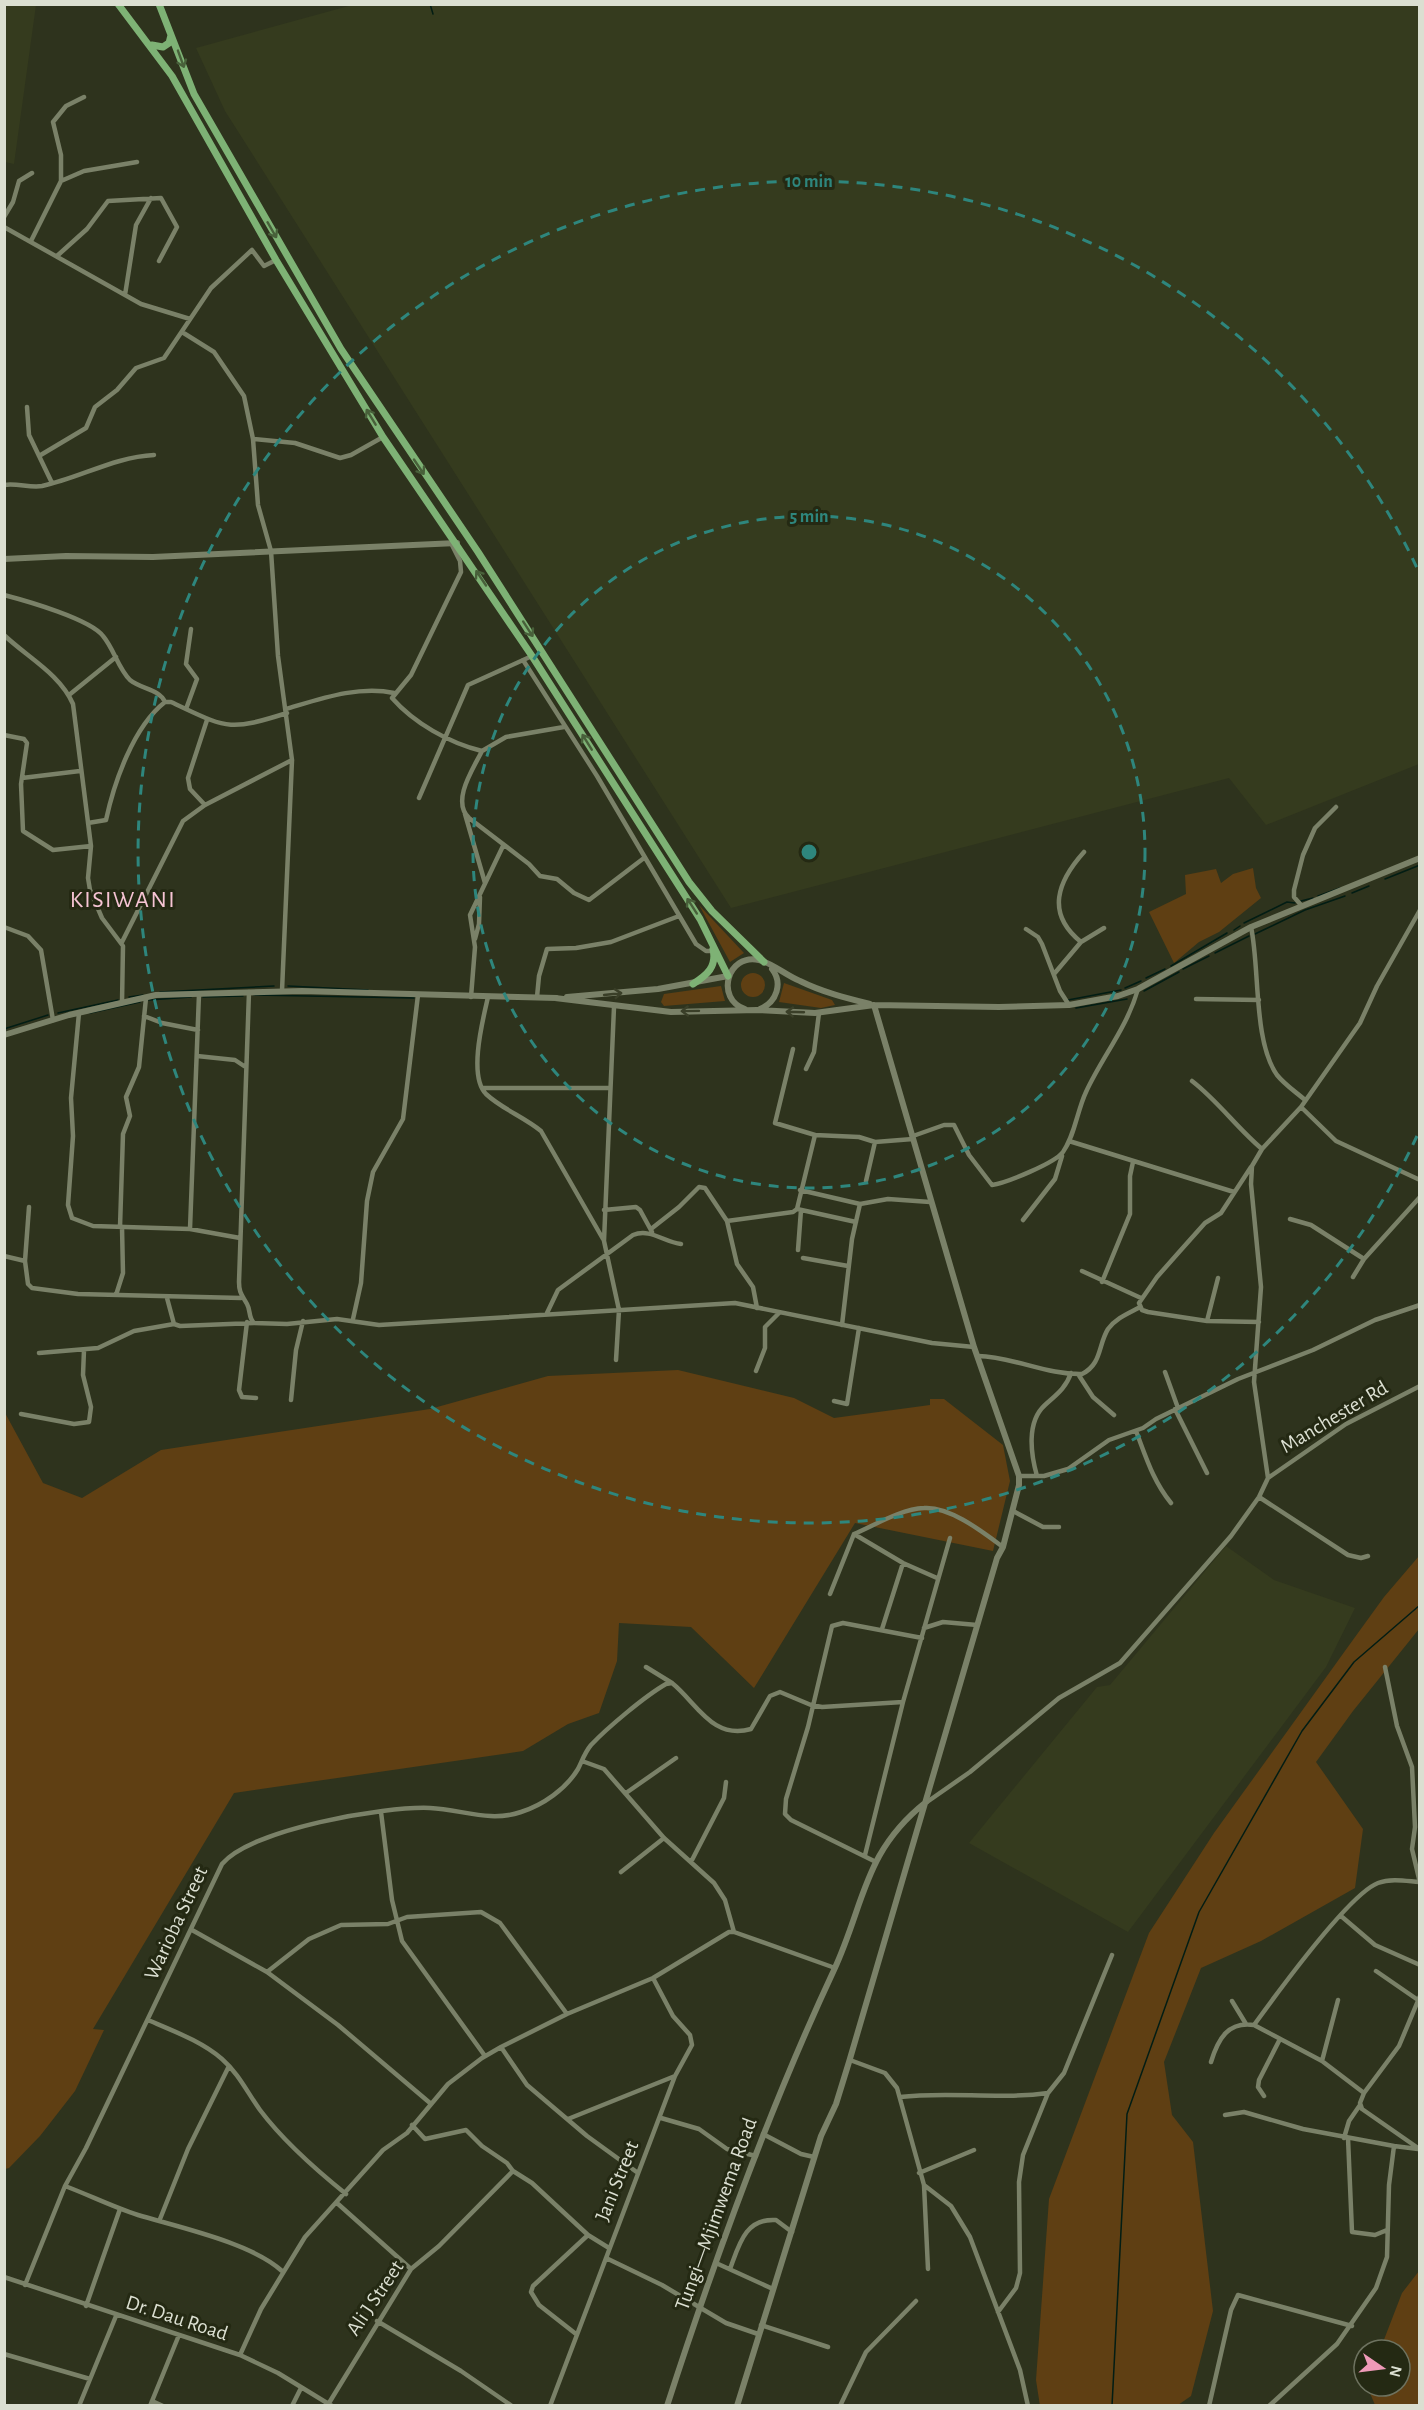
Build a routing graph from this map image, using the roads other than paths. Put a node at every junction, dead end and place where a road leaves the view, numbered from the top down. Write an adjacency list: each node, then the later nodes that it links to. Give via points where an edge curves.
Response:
1 (118, 4): 4 (main road)
2 (159, 4): 3 (main road)
3 (170, 29): 4 (main road, via 170,39 163,47); 72 (main road, one-way to 72, via 194,94 341,349 478,552 690,882 712,911)
4 (148, 42): 14 (main road, via 178,86)
5 (84, 97): 8 (street, via 66,106 53,122 61,155)
6 (137, 162): 8 (street, via 84,171)
7 (32, 173): 10 (street, via 19,181)
8 (61, 181): 12 (street)
9 (151, 198): 13 (street, via 108,201 87,229); 15 (street, via 161,198 177,227); 16 (street, via 136,225)
10 (4, 217)
11 (4, 227): 12 (street)
12 (31, 241): 13 (street)
13 (57, 256): 16 (street)
14 (276, 260): 17 (street, via 264,266 252,249 211,288); 20 (main road, one-way to 14)
15 (159, 261)
16 (125, 295): 17 (street)
17 (190, 319): 18 (street)
18 (182, 332): 21 (street, via 214,352 230,373 244,396); 23 (street, via 164,358 136,368 95,407 86,428)
19 (27, 407): 23 (street, via 29,435)
20 (383, 437): 21 (street, via 340,458 295,442); 26 (main road)
21 (253, 439): 27 (street, via 258,505)
22 (154, 455): 24 (street, via 119,459)
23 (39, 456): 24 (street)
24 (52, 483): 25 (street, via 39,487)
25 (4, 485)
26 (454, 543): 27 (street); 32 (main road, one-way to 26); 35 (street, via 461,572 411,675)
27 (271, 551): 28 (street); 39 (street, via 278,656)
28 (4, 559)
29 (4, 595): 33 (street, via 92,626)
30 (191, 629): 38 (street, via 186,664 197,679)
31 (4, 635): 36 (street)
32 (532, 656): 34 (street); 67 (main road, one-way to 32)
33 (116, 657): 36 (street); 37 (street, via 131,680)
34 (523, 660): 41 (street); 43 (street, via 468,685)
35 (394, 693): 39 (street, via 345,694); 43 (street, via 394,699 415,720)
36 (69, 695): 46 (street, via 76,716)
37 (165, 702): 38 (street); 52 (street, via 151,716 122,763 106,820)
38 (186, 709): 40 (street)
39 (287, 711): 40 (street, via 245,726); 45 (street)
40 (207, 720): 49 (street, via 188,778 190,789)
41 (564, 727): 44 (street, via 506,737); 56 (street)
42 (4, 735): 47 (street, via 26,741)
43 (446, 736): 44 (street); 48 (street)
44 (482, 751): 51 (street, via 461,800)
45 (292, 760): 49 (street); 77 (street)
46 (80, 771): 47 (street); 52 (street)
47 (22, 778): 53 (street, via 23,831 53,850)
48 (419, 798)
49 (206, 805): 69 (street, via 178,827)
50 (1336, 807): 60 (street, via 1315,828 1303,855 1294,890)
51 (465, 814): 54 (street); 58 (street)
52 (88, 823): 53 (street)
53 (90, 846): 69 (street, via 90,890 102,918)
54 (503, 846): 56 (street, via 544,878 557,879 586,900); 58 (street)
55 (1084, 852): 70 (street, via 1064,878 1058,899 1062,918)
56 (644, 858): 62 (street)
57 (1419, 858): 60 (street)
58 (485, 883): 59 (street)
59 (480, 894): 68 (street); 68 (street, via 470,915)
60 (1301, 905): 64 (street)
61 (1419, 910): 107 (street, via 1360,1023)
62 (679, 916): 71 (street, via 700,948); 83 (street, via 611,942 547,949)
63 (4, 927): 97 (street, via 28,936 41,950)
64 (1251, 927): 76 (street); 87 (street)
65 (1104, 928): 70 (street)
66 (1026, 929): 73 (street, via 1038,937)
67 (709, 936): 71 (main road); 74 (main road)
68 (474, 939): 81 (street)
69 (122, 942): 88 (street)
70 (1081, 942): 73 (street)
71 (714, 951): 75 (main road, via 710,972)
72 (767, 964): 74 (street, via 750,959 741,962); 89 (street, via 800,982); 93 (street, via 777,977 776,994)
73 (1054, 974): 90 (street)
74 (728, 976): 75 (street); 92 (street, via 729,996)
75 (693, 984): 85 (street, one-way to 75)
76 (1137, 989): 90 (street); 111 (street, via 1118,1039 1084,1095)
77 (282, 991): 78 (street); 80 (street)
78 (249, 992): 79 (street); 102 (street)
79 (199, 994): 84 (street); 98 (street)
80 (418, 995): 81 (street); 159 (street, via 404,1119 375,1166 370,1185 361,1283)
81 (471, 997): 82 (street)
82 (488, 997): 83 (street); 105 (street, via 478,1058)
83 (537, 997): 85 (street)
84 (146, 998): 88 (street); 96 (street)
85 (555, 998): 91 (street)
86 (1196, 999): 87 (street)
87 (1259, 1000): 107 (street, via 1272,1065 1282,1080)
88 (122, 1003): 95 (street)
89 (874, 1005): 90 (street); 94 (street); 110 (street)
90 (1069, 1005)
91 (614, 1007): 92 (street, one-way to 91, via 671,1012); 106 (street)
92 (748, 1010): 93 (street)
93 (757, 1010): 94 (street, one-way to 93)
94 (819, 1012): 103 (street, via 814,1052)
95 (79, 1013): 97 (street); 131 (street, via 71,1098 70,1213 84,1225)
96 (144, 1016): 98 (street); 131 (street, via 139,1067 126,1097 130,1116 123,1134)
97 (53, 1020): 99 (street)
98 (198, 1030): 101 (street)
99 (4, 1035)
100 (793, 1049): 109 (street, via 775,1123)
101 (197, 1056): 102 (street, via 235,1060); 132 (street)
102 (244, 1066): 134 (street)
103 (806, 1069)
104 (1192, 1081): 113 (street)
105 (482, 1088): 106 (street); 135 (street, via 541,1131)
106 (609, 1088): 126 (street)
107 (1305, 1100): 108 (street)
108 (1301, 1107): 113 (street); 118 (street, via 1336,1141)
109 (815, 1135): 112 (street, via 859,1137); 119 (street)
110 (913, 1138): 112 (street); 114 (street, via 944,1125 954,1125 969,1155 992,1185); 122 (street)
111 (1069, 1141): 114 (street); 115 (street)
112 (875, 1142): 117 (street)
113 (1262, 1149): 116 (street)
114 (1062, 1153): 128 (street, via 1055,1179)
115 (1132, 1162): 120 (street); 147 (street, via 1130,1214)
116 (1252, 1166): 120 (street); 162 (street, via 1261,1287)
117 (866, 1180)
118 (1419, 1180)
119 (800, 1190): 123 (street); 125 (street)
120 (1234, 1192): 151 (street, via 1221,1213 1205,1224)
121 (1419, 1197): 141 (street)
122 (930, 1202): 123 (street, via 888,1199); 168 (street)
123 (860, 1204): 130 (street)
124 (29, 1207): 142 (street)
125 (799, 1209): 129 (street); 130 (street); 137 (street)
126 (604, 1210): 133 (street, via 636,1207); 135 (street)
127 (1290, 1219): 141 (street, via 1311,1225)
128 (1023, 1220)
129 (727, 1221): 133 (street, via 702,1186); 154 (street, via 737,1264 753,1287)
130 (856, 1222): 143 (street)
131 (121, 1227): 132 (street); 148 (street, via 123,1273)
132 (190, 1229): 134 (street)
133 (652, 1232): 136 (street, via 667,1242); 138 (street, via 640,1232)
134 (240, 1238): 150 (street)
135 (604, 1241): 138 (street)
136 (681, 1244)
137 (798, 1250)
138 (608, 1254): 155 (street); 157 (street, via 558,1290)
139 (4, 1256): 142 (street)
140 (803, 1258): 143 (street)
141 (1364, 1259): 145 (street)
142 (25, 1261): 148 (street, via 32,1288)
143 (848, 1266): 166 (street)
144 (1082, 1271): 147 (street)
145 (1353, 1276)
146 (1218, 1278): 161 (street)
147 (1102, 1282): 151 (street)
148 (116, 1295): 149 (street)
149 (167, 1298): 150 (street); 165 (street)
150 (241, 1298): 158 (street)
151 (1141, 1298): 153 (street)
152 (1419, 1305): 175 (street)
153 (1140, 1307): 161 (street, via 1148,1312); 177 (street, via 1109,1328 1095,1365)
154 (757, 1308): 155 (street, via 723,1303); 156 (street)
155 (619, 1310): 157 (street); 172 (street)
156 (779, 1312): 166 (street); 173 (street, via 765,1327 765,1348)
157 (547, 1313): 159 (street, via 379,1325)
158 (249, 1315): 163 (street); 164 (street)
159 (353, 1319): 160 (street)
160 (303, 1321): 164 (street); 180 (street)
161 (1207, 1321): 162 (street)
162 (1259, 1322): 175 (street)
163 (246, 1323): 164 (street); 165 (street); 179 (street, via 238,1390 242,1397)
164 (254, 1323)
165 (174, 1324): 169 (street, via 134,1330 98,1348)
166 (842, 1325): 167 (street)
167 (859, 1328): 168 (street); 181 (street, via 847,1404)
168 (974, 1347): 171 (street)
169 (84, 1350): 170 (street); 183 (street, via 83,1375 91,1407 89,1422 74,1424)
170 (39, 1353)
171 (978, 1356): 176 (street, via 1011,1358); 187 (street)
172 (616, 1360)
173 (756, 1371)
174 (1165, 1372): 182 (street)
175 (1254, 1372): 182 (street); 189 (street)
176 (1071, 1373): 177 (street); 188 (street, via 1059,1393 1042,1408 1036,1424 1031,1450)
177 (1078, 1374): 184 (street, via 1093,1397)
178 (1419, 1386): 189 (street, Manchester Rd, via 1346,1424)
179 (256, 1398)
180 (291, 1400)
181 (834, 1401)
182 (1177, 1408): 185 (street); 186 (street)
183 (21, 1414)
184 (1114, 1415)
185 (1136, 1431): 188 (street, via 1109,1440 1068,1469); 191 (street, via 1148,1466)
186 (1207, 1473)
187 (1019, 1476): 188 (street); 192 (street)
188 (1037, 1476)
189 (1268, 1478): 190 (street)
190 (1259, 1497): 197 (street, via 1348,1555); 216 (street, via 1231,1536 1120,1663 1059,1698 970,1772)
191 (1171, 1503)
192 (1013, 1511): 193 (street, via 1043,1527); 196 (street)
193 (1059, 1527)
194 (854, 1534): 196 (street, via 909,1510 936,1509 976,1527); 199 (street); 201 (street)
195 (950, 1538): 200 (street)
196 (1003, 1547): 198 (street)
197 (1368, 1556)
198 (997, 1558): 202 (street); 207 (street, via 970,1663)
199 (903, 1563): 200 (street); 204 (street)
200 (937, 1578): 203 (street)
201 (830, 1594)
202 (977, 1625): 203 (street, via 943,1622); 207 (street)
203 (924, 1628): 205 (street)
204 (882, 1629): 205 (street); 211 (street, via 843,1623 832,1626)
205 (922, 1638): 210 (street)
206 (646, 1667): 209 (street)
207 (965, 1667): 216 (street)
208 (1385, 1667): 223 (street, via 1397,1726 1412,1767 1412,1849)
209 (672, 1683): 211 (street, via 709,1722 727,1730 751,1729 775,1693 785,1692); 213 (street, Warioba Street, via 661,1687 591,1746)
210 (903, 1702): 211 (street); 219 (street)
211 (812, 1705): 219 (street, via 785,1814 806,1829)
212 (676, 1758): 215 (street)
213 (582, 1761): 215 (street, via 604,1769); 217 (street, Warioba Street, via 561,1789 520,1813 480,1816 431,1808)
214 (726, 1782): 220 (street, via 724,1798)
215 (626, 1793): 218 (street)
216 (927, 1802): 221 (street, Tungi—Mjimwema Road, via 904,1819); 244 (street)
217 (381, 1812): 225 (street); 226 (street, Warioba Street, via 313,1824 229,1856)
218 (664, 1838): 220 (street); 222 (street)
219 (865, 1855): 221 (street)
220 (692, 1860): 227 (street, via 721,1892)
221 (874, 1861): 230 (street, Tungi—Mjimwema Road)
222 (621, 1872)
223 (1419, 1882): 224 (street, via 1379,1883)
224 (1341, 1916): 229 (street, via 1375,1945); 240 (street)
225 (396, 1921): 232 (street, via 354,1923 326,1930); 237 (street, via 471,1912 490,1916 521,1948); 243 (street, via 402,1941)
226 (192, 1930): 232 (street); 238 (street, Warioba Street)
227 (734, 1932): 230 (street); 233 (street)
228 (1112, 1955): 249 (street, via 1064,2073)
229 (1419, 1965)
230 (835, 1968): 259 (street, Tungi—Mjimwema Road, via 802,2036)
231 (1376, 1971): 234 (street)
232 (267, 1972): 253 (street, via 338,2025)
233 (653, 1978): 237 (street); 248 (street, Jani Street, via 673,2016 692,2039)
234 (1419, 1998): 250 (street, via 1399,2046)
235 (1338, 2000): 245 (street)
236 (1232, 2001): 239 (street)
237 (567, 2014): 242 (street)
238 (148, 2020): 247 (street, via 212,2051); 270 (street, Warioba Street)
239 (1246, 2024): 240 (street); 246 (street, via 1224,2032)
240 (1254, 2025): 241 (street)
241 (1280, 2039): 245 (street); 251 (street, via 1259,2080)
242 (501, 2047): 243 (street); 257 (street, via 527,2085)
243 (485, 2056): 253 (street)
244 (850, 2060): 252 (street, via 891,2078); 265 (street)
245 (1322, 2061): 250 (street)
246 (1211, 2062)
247 (229, 2066): 271 (street, via 241,2077 274,2127); 274 (street, via 188,2149)
248 (675, 2076): 256 (street, Jani Street); 257 (street)
249 (1048, 2093): 252 (street); 291 (street, via 1019,2175 1019,2282)
250 (1364, 2093): 254 (street)
251 (1264, 2096)
252 (900, 2097): 268 (street)
253 (429, 2103): 258 (street)
254 (1360, 2106): 260 (street, via 1348,2123); 262 (street)
255 (1225, 2115): 260 (street, via 1244,2112)
256 (661, 2118): 264 (street, via 699,2129 727,2149); 267 (street, Jani Street)
257 (568, 2119): 267 (street)
258 (412, 2125): 266 (street, via 425,2139 466,2130); 271 (street, via 383,2150)
259 (763, 2134): 264 (street, Tungi—Mjimwema Road); 265 (street)
260 (1346, 2138): 261 (street); 275 (street, via 1352,2232 1375,2235)
261 (1394, 2146): 262 (street); 275 (street)
262 (1419, 2149)
263 (974, 2150): 268 (street)
264 (756, 2156): 280 (street, Tungi—Mjimwema Road)
265 (814, 2157): 276 (street)
266 (513, 2171): 277 (street, via 532,2183); 281 (street, Ali J Street)
267 (638, 2173): 278 (street, Jani Street)
268 (919, 2173): 269 (street)
269 (924, 2185): 283 (street); 291 (street, via 940,2196 961,2220)
270 (65, 2186): 273 (street); 286 (street, Warioba Street)
271 (346, 2194): 272 (street)
272 (337, 2203): 281 (street); 284 (street, via 305,2236)
273 (120, 2209): 274 (street); 289 (street)
274 (160, 2219): 284 (street, via 264,2257)
275 (1387, 2229): 295 (street, via 1384,2270)
276 (792, 2232): 282 (street, via 776,2220 752,2226 745,2232); 287 (street)
277 (588, 2235): 278 (street); 296 (street, via 531,2292 539,2305)
278 (609, 2248): 279 (street, Jani Street)
279 (606, 2258): 290 (street); 296 (street, Jani Street)
280 (716, 2263): 282 (street); 290 (street, Tungi—Mjimwema Road)
281 (411, 2269): 293 (street, Ali J Street)
282 (730, 2269): 287 (street)
283 (928, 2269)
284 (282, 2271): 301 (street)
285 (4, 2277): 286 (street, Dr. Dau Road)
286 (25, 2284): 289 (street, Dr. Dau Road)
287 (773, 2289): 294 (street)
288 (916, 2301): 313 (street, via 866,2352)
289 (86, 2306): 292 (street, Dr. Dau Road)
290 (698, 2306): 297 (street, via 726,2323); 311 (street, Tungi—Mjimwema Road)
291 (998, 2312): 314 (street, via 1020,2370)
292 (116, 2316): 298 (street, Dr. Dau Road); 302 (street)
293 (377, 2321): 305 (street, Ali J Street); 309 (street)
294 (761, 2325): 297 (street); 299 (street)
295 (1352, 2326): 315 (street, via 1238,2295); 316 (street, via 1315,2366)
296 (576, 2334): 310 (street, Jani Street)
297 (758, 2334): 312 (street)
298 (179, 2335): 301 (street, Dr. Dau Road); 304 (street)
299 (828, 2347)
300 (4, 2354): 302 (street)
301 (240, 2355): 303 (street, Dr. Dau Road)
302 (90, 2379): 306 (street)
303 (301, 2388): 305 (street, Dr. Dau Road); 308 (street)
304 (151, 2403): 307 (street)
305 (330, 2404)
306 (79, 2406)
307 (163, 2406)
308 (292, 2406)
309 (512, 2406)
310 (550, 2406)
311 (667, 2406)
312 (737, 2406)
313 (840, 2406)
314 (1028, 2406)
315 (1209, 2406)
316 (1269, 2406)

